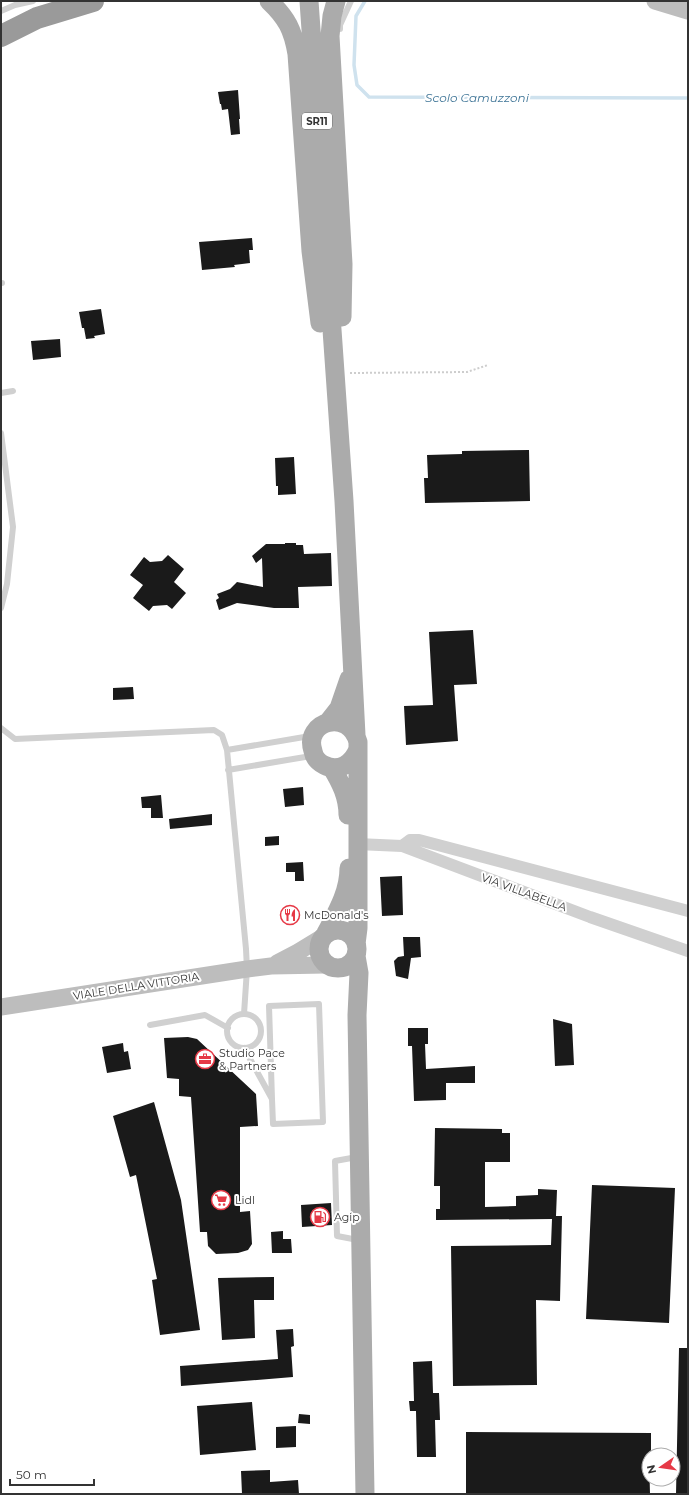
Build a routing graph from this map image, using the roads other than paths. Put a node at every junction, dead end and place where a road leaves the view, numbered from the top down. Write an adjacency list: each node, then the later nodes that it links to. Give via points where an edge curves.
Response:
1 (33, 1): 9 (lane)
2 (45, 1): 11 (highway, via 16,12)
3 (93, 1): 11 (highway)
4 (269, 1): 15 (main road, via 290,26 297,54 311,251 326,364)
5 (309, 1): 15 (main road, SR11)
6 (336, 1): 15 (main road, via 330,36 344,203)
7 (351, 1): 12 (lane, via 340,25)
8 (656, 1): 10 (street)
9 (1, 11)
10 (688, 11)
11 (2, 31)
12 (339, 39)
13 (13, 391): 14 (lane)
14 (1, 393)
15 (338, 404): 18 (main road)
16 (1, 433): 17 (lane, via 13,527 7,584)
17 (1, 608)
18 (352, 672): 19 (main road, via 339,708); 22 (main road)
19 (328, 722): 21 (main road); 22 (main road, via 341,722 353,730)
20 (1, 728): 23 (lane, via 15,739 214,730 222,735)
21 (313, 736): 23 (lane); 24 (main road, via 311,742)
22 (357, 742): 25 (main road, via 351,761 339,768); 27 (main road)
23 (227, 750): 26 (lane)
24 (314, 756): 25 (main road, via 319,762); 26 (lane)
25 (332, 768): 30 (main road, via 344,789 348,806 349,875 341,905)
26 (228, 770): 35 (lane)
27 (357, 844): 28 (street, VIA VILLABELLA); 31 (main road)
28 (402, 846): 29 (street, via 410,840 419,840); 32 (street, VIA VILLABELLA, via 590,917)
29 (688, 911)
30 (324, 936): 31 (main road, via 336,929 341,930 351,935); 33 (street, VIALE DELLA VITTORIA); 34 (main road, via 319,944 319,956)
31 (356, 950): 34 (main road, via 348,965 337,968); 38 (main road, via 359,973)
32 (688, 950)
33 (271, 966): 34 (street, VIALE DELLA VITTORIA); 35 (street, VIALE DELLA VITTORIA)
34 (329, 966): 38 (main road, via 347,987)
35 (247, 969): 36 (street, VIALE DELLA VITTORIA); 37 (lane)
36 (1, 1007)
37 (244, 1014): 39 (lane, via 253,1016); 42 (lane, via 234,1018)
38 (357, 1015): 45 (main road)
39 (259, 1023): 40 (lane); 43 (lane, via 259,1040)
40 (270, 1023): 44 (lane); 44 (lane, via 269,1006 319,1004 323,1122 273,1124)
41 (150, 1025): 42 (lane, via 205,1015)
42 (228, 1028): 43 (lane, via 233,1044)
43 (244, 1048): 44 (lane)
44 (272, 1099)
45 (365, 1494)

